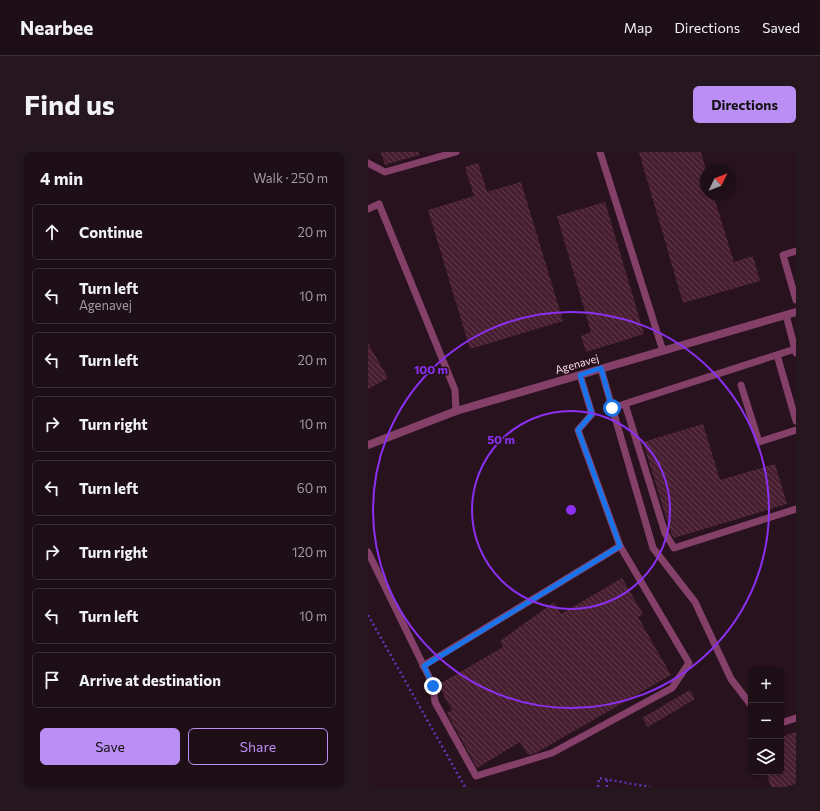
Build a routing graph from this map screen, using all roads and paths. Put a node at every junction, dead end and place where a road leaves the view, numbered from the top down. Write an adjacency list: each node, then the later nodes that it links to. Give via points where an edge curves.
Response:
1 (456, 152): 3 (lane, via 385,172)
2 (600, 152): 9 (lane)
3 (368, 163)
4 (368, 209): 17 (lane, via 380,204 455,390)
5 (796, 251): 6 (lane, via 783,255)
6 (796, 300)
7 (796, 312): 8 (street, Agenavej)
8 (786, 315): 9 (street, Agenavej); 10 (lane)
9 (663, 350): 12 (street, Agenavej)
10 (795, 351): 11 (lane)
11 (777, 355): 15 (lane); 18 (lane)
12 (601, 368): 13 (street, Agenavej); 16 (lane)
13 (580, 375): 17 (street, Agenavej); 22 (lane, via 592,414 578,430)
14 (740, 385): 19 (lane, via 759,442)
15 (625, 404): 16 (lane); 21 (lane, via 664,533 674,548)
16 (612, 408): 26 (lane, via 653,548 695,602 731,679)
17 (456, 410): 20 (street, Agenavej)
18 (796, 421)
19 (796, 430)
20 (368, 445)
21 (796, 509)
22 (620, 546): 25 (lane); 25 (lane, via 689,663 672,688 552,753 476,776 435,702 433,686)
23 (368, 552): 25 (lane)
24 (368, 615): 30 (path)
25 (424, 666)
26 (749, 703)
27 (796, 718): 28 (lane)
28 (784, 722)
29 (607, 778): 31 (path, via 599,778); 32 (path); 33 (path)
30 (465, 787)
31 (598, 787)
32 (607, 787)
33 (650, 787)

